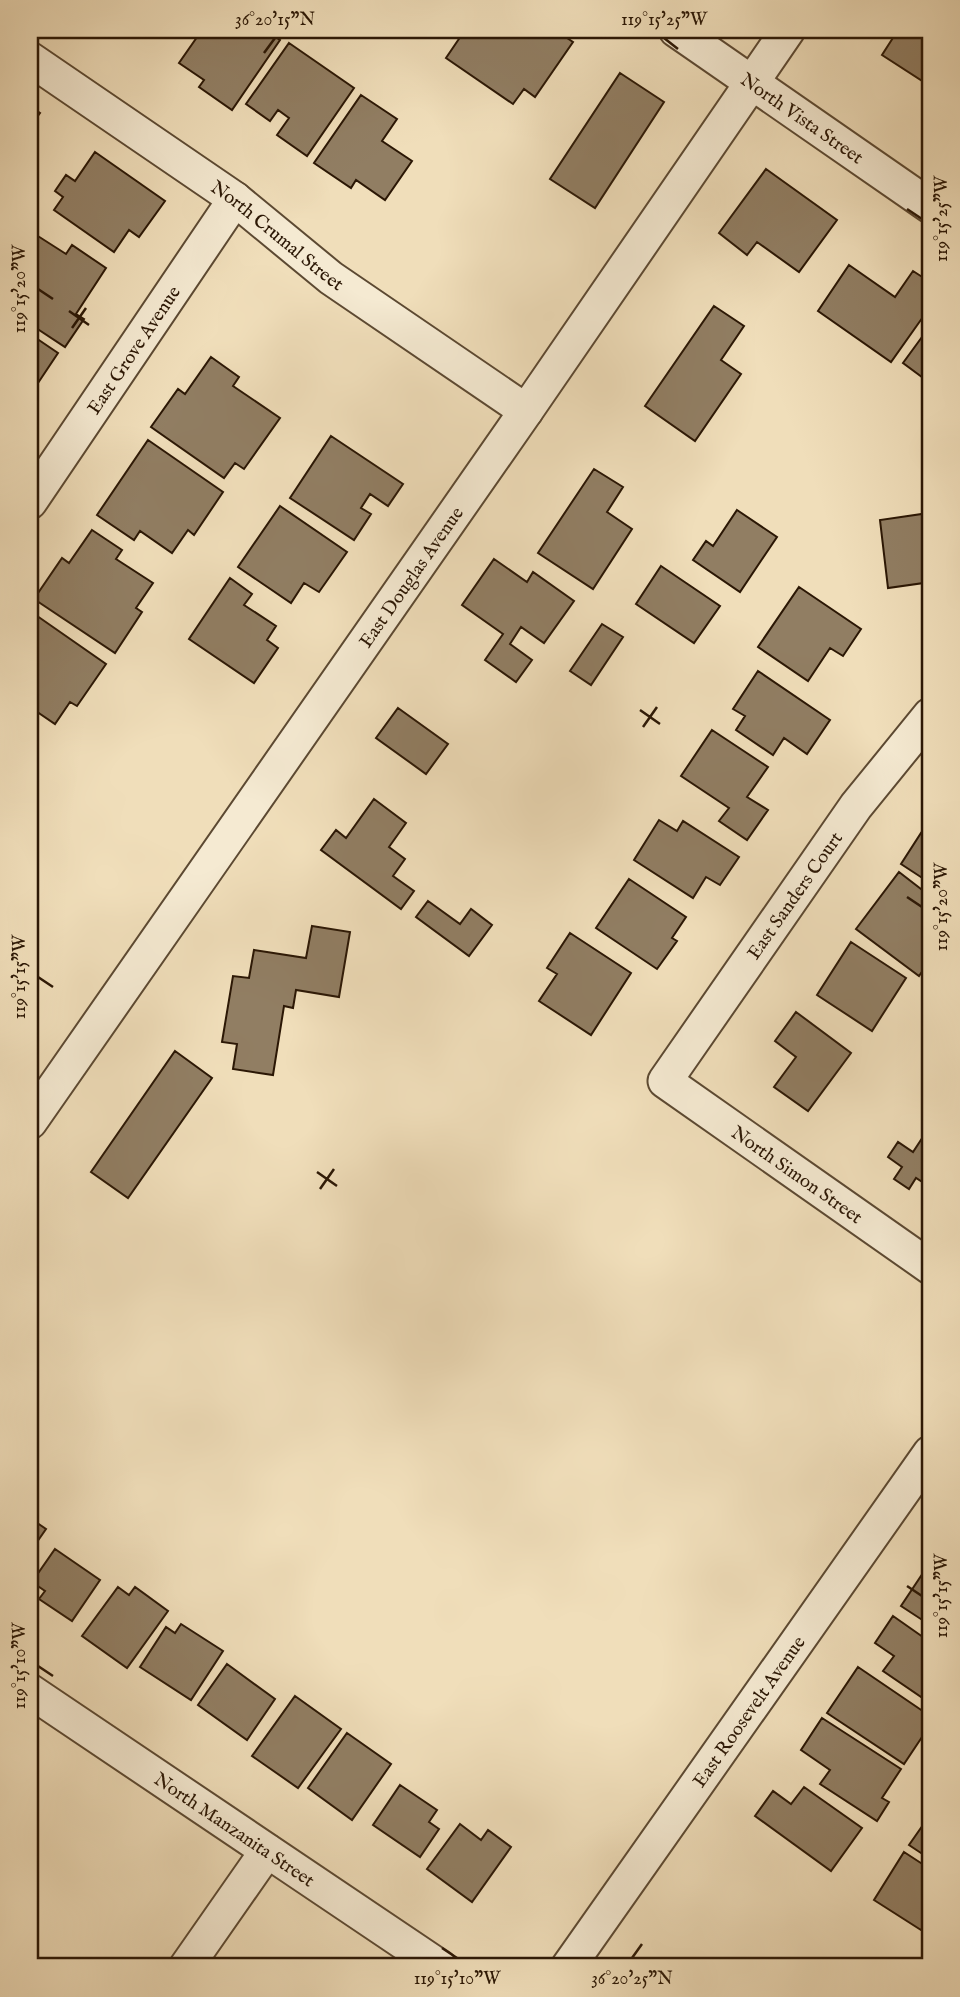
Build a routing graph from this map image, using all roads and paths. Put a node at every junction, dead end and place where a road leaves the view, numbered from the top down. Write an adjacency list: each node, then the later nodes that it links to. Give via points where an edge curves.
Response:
1 (676, 30): 4 (street, North Vista Street)
2 (788, 30): 4 (street, East Douglas Avenue)
3 (30, 59): 5 (street, North Crumal Street)
4 (753, 81): 6 (street, North Vista Street); 7 (street, East Douglas Avenue)
5 (235, 199): 7 (street, North Crumal Street, via 331,278); 8 (street, East Grove Avenue)
6 (930, 206)
7 (526, 411): 11 (street, East Douglas Avenue)
8 (30, 502)
9 (930, 715): 10 (street, East Sanders Court, via 856,806)
10 (665, 1081): 12 (street, North Simon Street)
11 (30, 1122)
12 (930, 1267)
13 (930, 1454): 18 (street, East Roosevelt Avenue)
14 (30, 1691): 15 (street, North Manzanita Street)
15 (267, 1851): 16 (street); 17 (street, North Manzanita Street)
16 (186, 1967)
17 (440, 1967)
18 (568, 1967)

